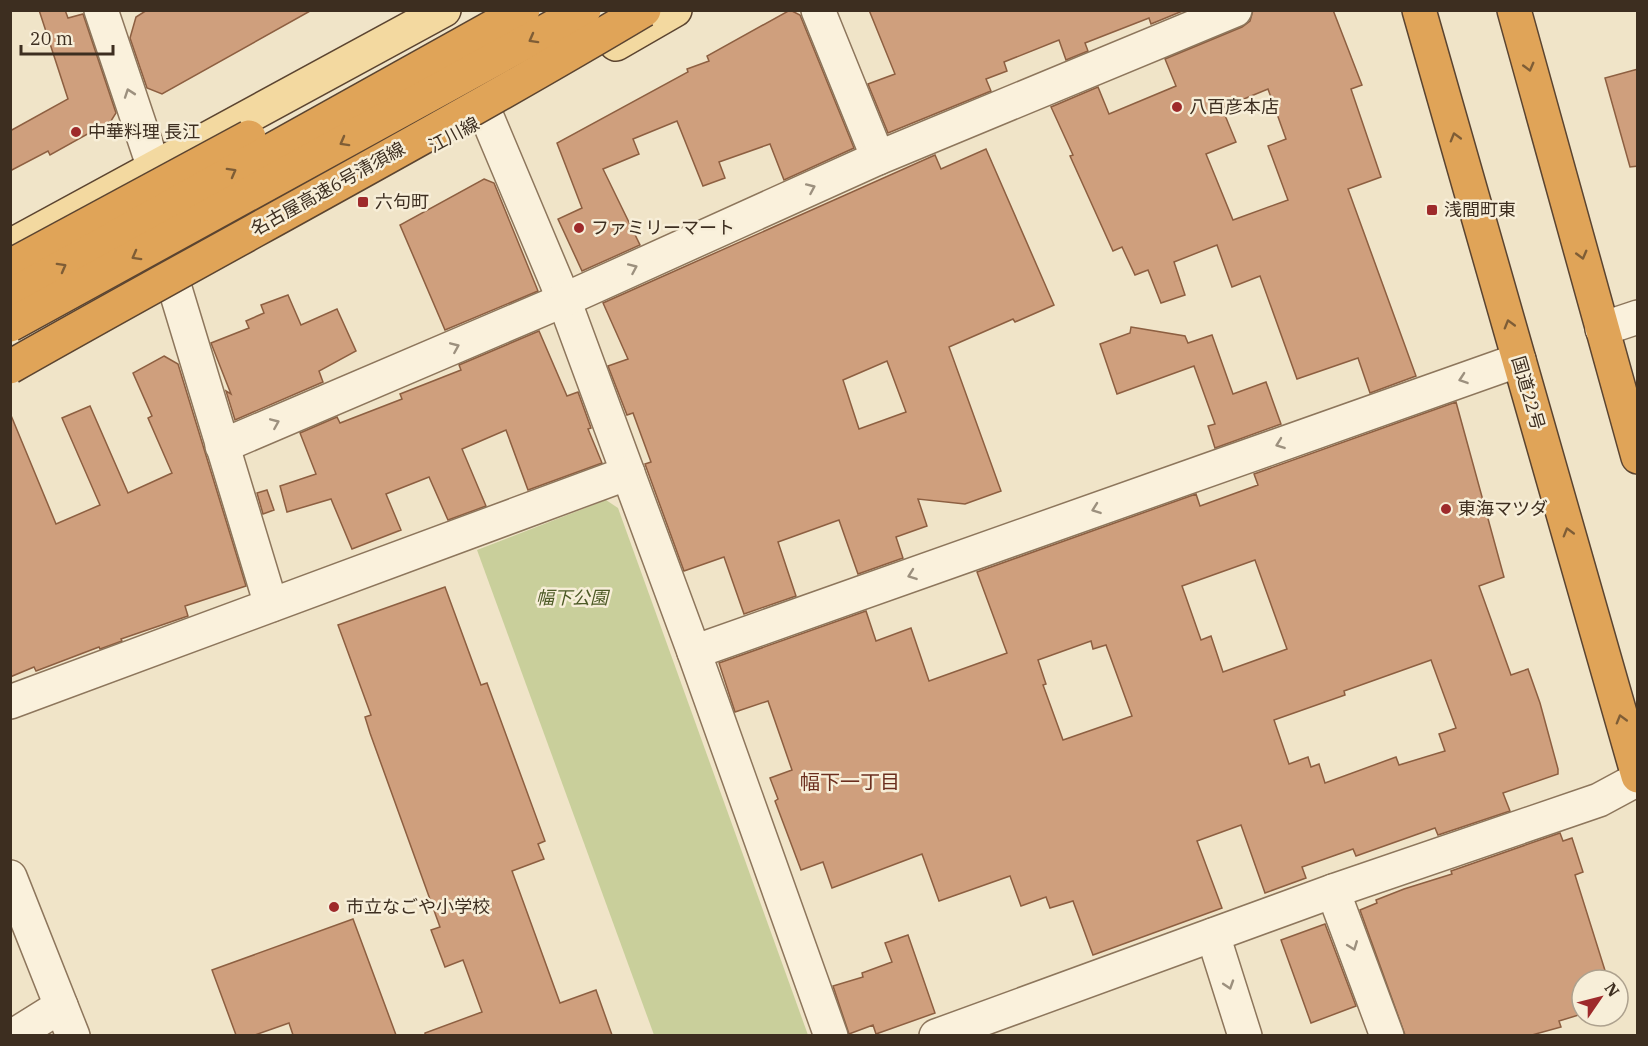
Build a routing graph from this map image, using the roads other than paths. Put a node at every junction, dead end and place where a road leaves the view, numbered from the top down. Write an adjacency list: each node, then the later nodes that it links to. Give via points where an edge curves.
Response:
1 (444, 10): 14 (main road)
2 (482, 10): 16 (highway, bridge)
3 (523, 10): 18 (highway, one-way to 3, bridge)
4 (584, 10): 21 (highway, one-way to 21, bridge)
5 (644, 10): 24 (highway, 名古屋高速6号清須線, bridge)
6 (675, 10): 12 (main road, 江川線)
7 (818, 10): 13 (street)
8 (1235, 10): 13 (street)
9 (1419, 10): 23 (highway, 国道22号, one-way to 9)
10 (1514, 10): 22 (highway, one-way to 22)
11 (110, 14): 14 (street, one-way to 11)
12 (487, 117): 17 (main road, 江川線); 19 (street)
13 (878, 158): 19 (street, one-way to 13)
14 (154, 168): 15 (main road); 17 (street)
15 (10, 246)
16 (10, 266)
17 (174, 285): 25 (main road, 江川線); 26 (street)
18 (10, 296)
19 (564, 300): 26 (street, one-way to 19); 28 (street)
20 (1638, 317): 22 (street)
21 (10, 326)
22 (1602, 329): 27 (highway)
23 (1519, 360): 30 (street, one-way to 30); 32 (highway, 国道22号, one-way to 23)
24 (10, 367)
25 (10, 378)
26 (222, 446): 29 (street)
27 (1638, 457)
28 (628, 473): 29 (street); 30 (street)
29 (272, 605): 31 (street)
30 (694, 652): 38 (street)
31 (10, 702)
32 (1638, 777): 34 (street, via 1599,800)
33 (10, 877): 36 (street)
34 (1333, 891): 35 (street); 41 (street, one-way to 41)
35 (1213, 935): 39 (street); 40 (street, one-way to 40)
36 (67, 1021): 37 (street)
37 (13, 1035)
38 (831, 1035)
39 (936, 1035)
40 (1245, 1035)
41 (1387, 1035)

